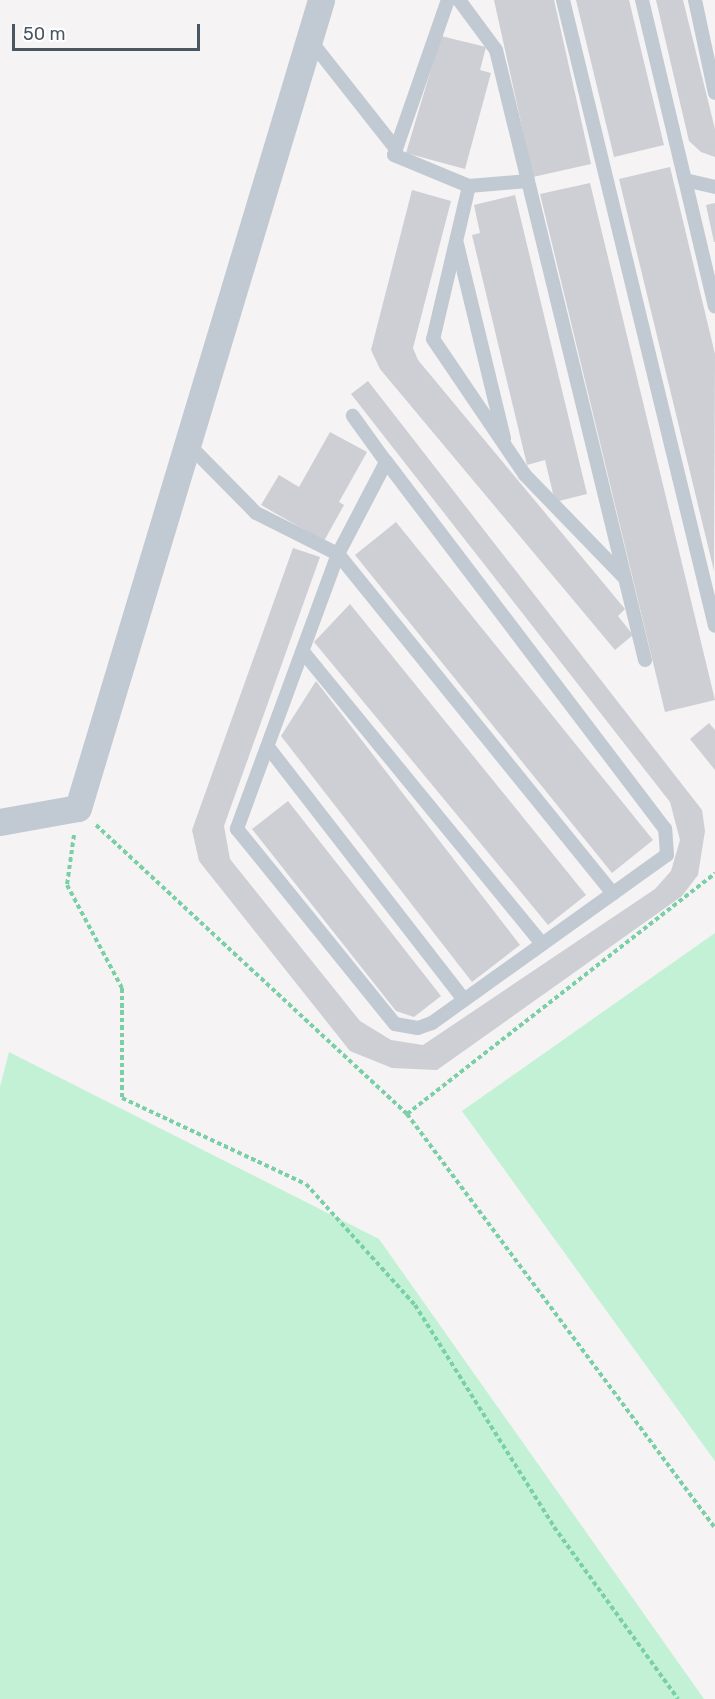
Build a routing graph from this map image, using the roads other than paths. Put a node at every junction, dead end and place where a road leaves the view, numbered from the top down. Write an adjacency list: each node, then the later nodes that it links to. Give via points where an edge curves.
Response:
1 (321, 0): 8 (street)
2 (448, 0): 10 (lane)
3 (459, 0): 12 (lane, via 496,50)
4 (563, 0): 23 (lane)
5 (642, 0): 11 (lane)
6 (695, 0): 7 (lane)
7 (709, 33): 9 (lane)
8 (310, 40): 10 (lane); 18 (street)
9 (715, 93)
10 (396, 149): 13 (lane, via 394,155)
11 (685, 180): 14 (lane); 16 (lane)
12 (528, 181): 13 (lane); 22 (lane)
13 (468, 186): 15 (lane)
14 (715, 187)
15 (456, 239): 19 (lane); 19 (lane, via 433,339)
16 (715, 307)
17 (353, 416): 20 (lane)
18 (188, 444): 21 (lane, via 256,513); 27 (street, via 78,808)
19 (507, 448): 22 (lane, via 525,475)
20 (386, 462): 21 (lane); 28 (lane, via 665,829 667,855)
21 (338, 554): 24 (lane); 28 (lane)
22 (625, 579): 25 (lane)
23 (715, 626)
24 (304, 653): 26 (lane); 29 (lane)
25 (645, 660)
26 (268, 747): 30 (lane); 30 (lane, via 237,829 395,1024 418,1028)
27 (0, 822)
28 (613, 893): 29 (lane)
29 (542, 944): 30 (lane)
30 (464, 1000)

